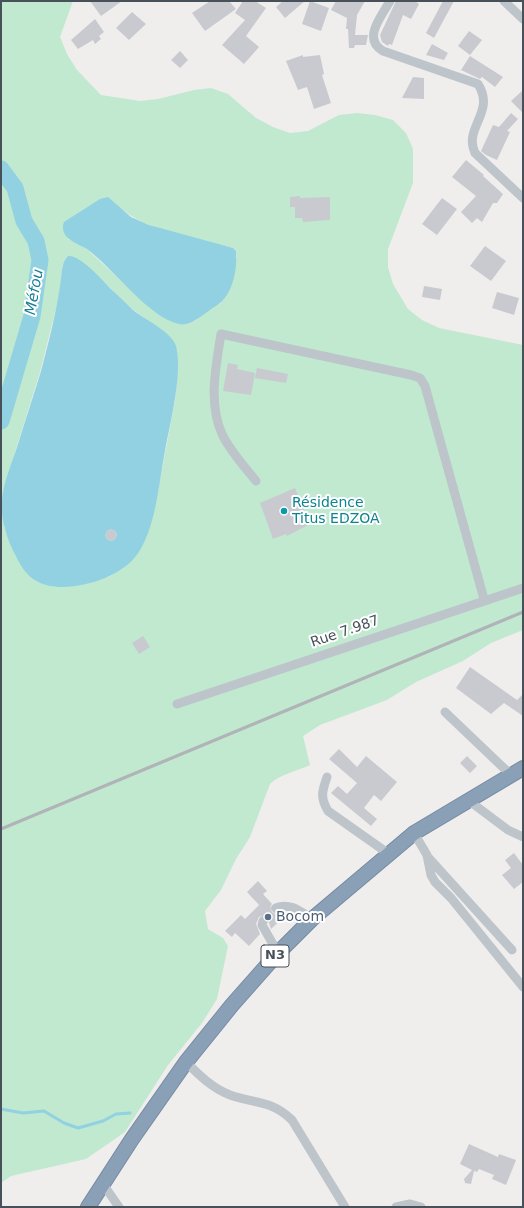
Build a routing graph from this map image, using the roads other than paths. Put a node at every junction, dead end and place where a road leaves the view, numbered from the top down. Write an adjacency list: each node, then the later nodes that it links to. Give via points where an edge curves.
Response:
1 (390, 1): 4 (street, via 372,39 376,47 478,84 484,94 484,104 472,138 472,147 475,153)
2 (504, 1): 3 (street)
3 (523, 19)
4 (523, 198)
5 (256, 481): 7 (street, via 231,450 220,426 214,396 221,334 420,378 425,386)
6 (523, 588): 7 (street, Rue 7.987)
7 (484, 599): 8 (street, Rue 7.987)
8 (177, 704)
9 (445, 712): 11 (street)
10 (523, 768): 11 (highway, N3)
11 (510, 774): 13 (highway, N3)
12 (327, 777): 16 (street, via 322,793 328,811)
13 (468, 800): 14 (highway, N3); 15 (street, via 508,830)
14 (414, 833): 16 (highway, N3); 17 (street)
15 (523, 837)
16 (389, 854): 19 (highway, N3)
17 (426, 855): 21 (street); 23 (street, via 435,882)
18 (276, 908): 19 (street, via 290,906)
19 (312, 919): 22 (highway, N3)
20 (263, 920): 22 (street, via 262,925)
21 (512, 950)
22 (278, 953): 24 (highway, N3)
23 (523, 987)
24 (186, 1062): 25 (highway, N3); 28 (street, via 209,1085 230,1095 281,1110 292,1120)
25 (103, 1184): 26 (highway, N3); 27 (street)
26 (88, 1207)
27 (120, 1207)
28 (345, 1207)
29 (396, 1207): 30 (street, via 410,1204)
30 (421, 1207)

